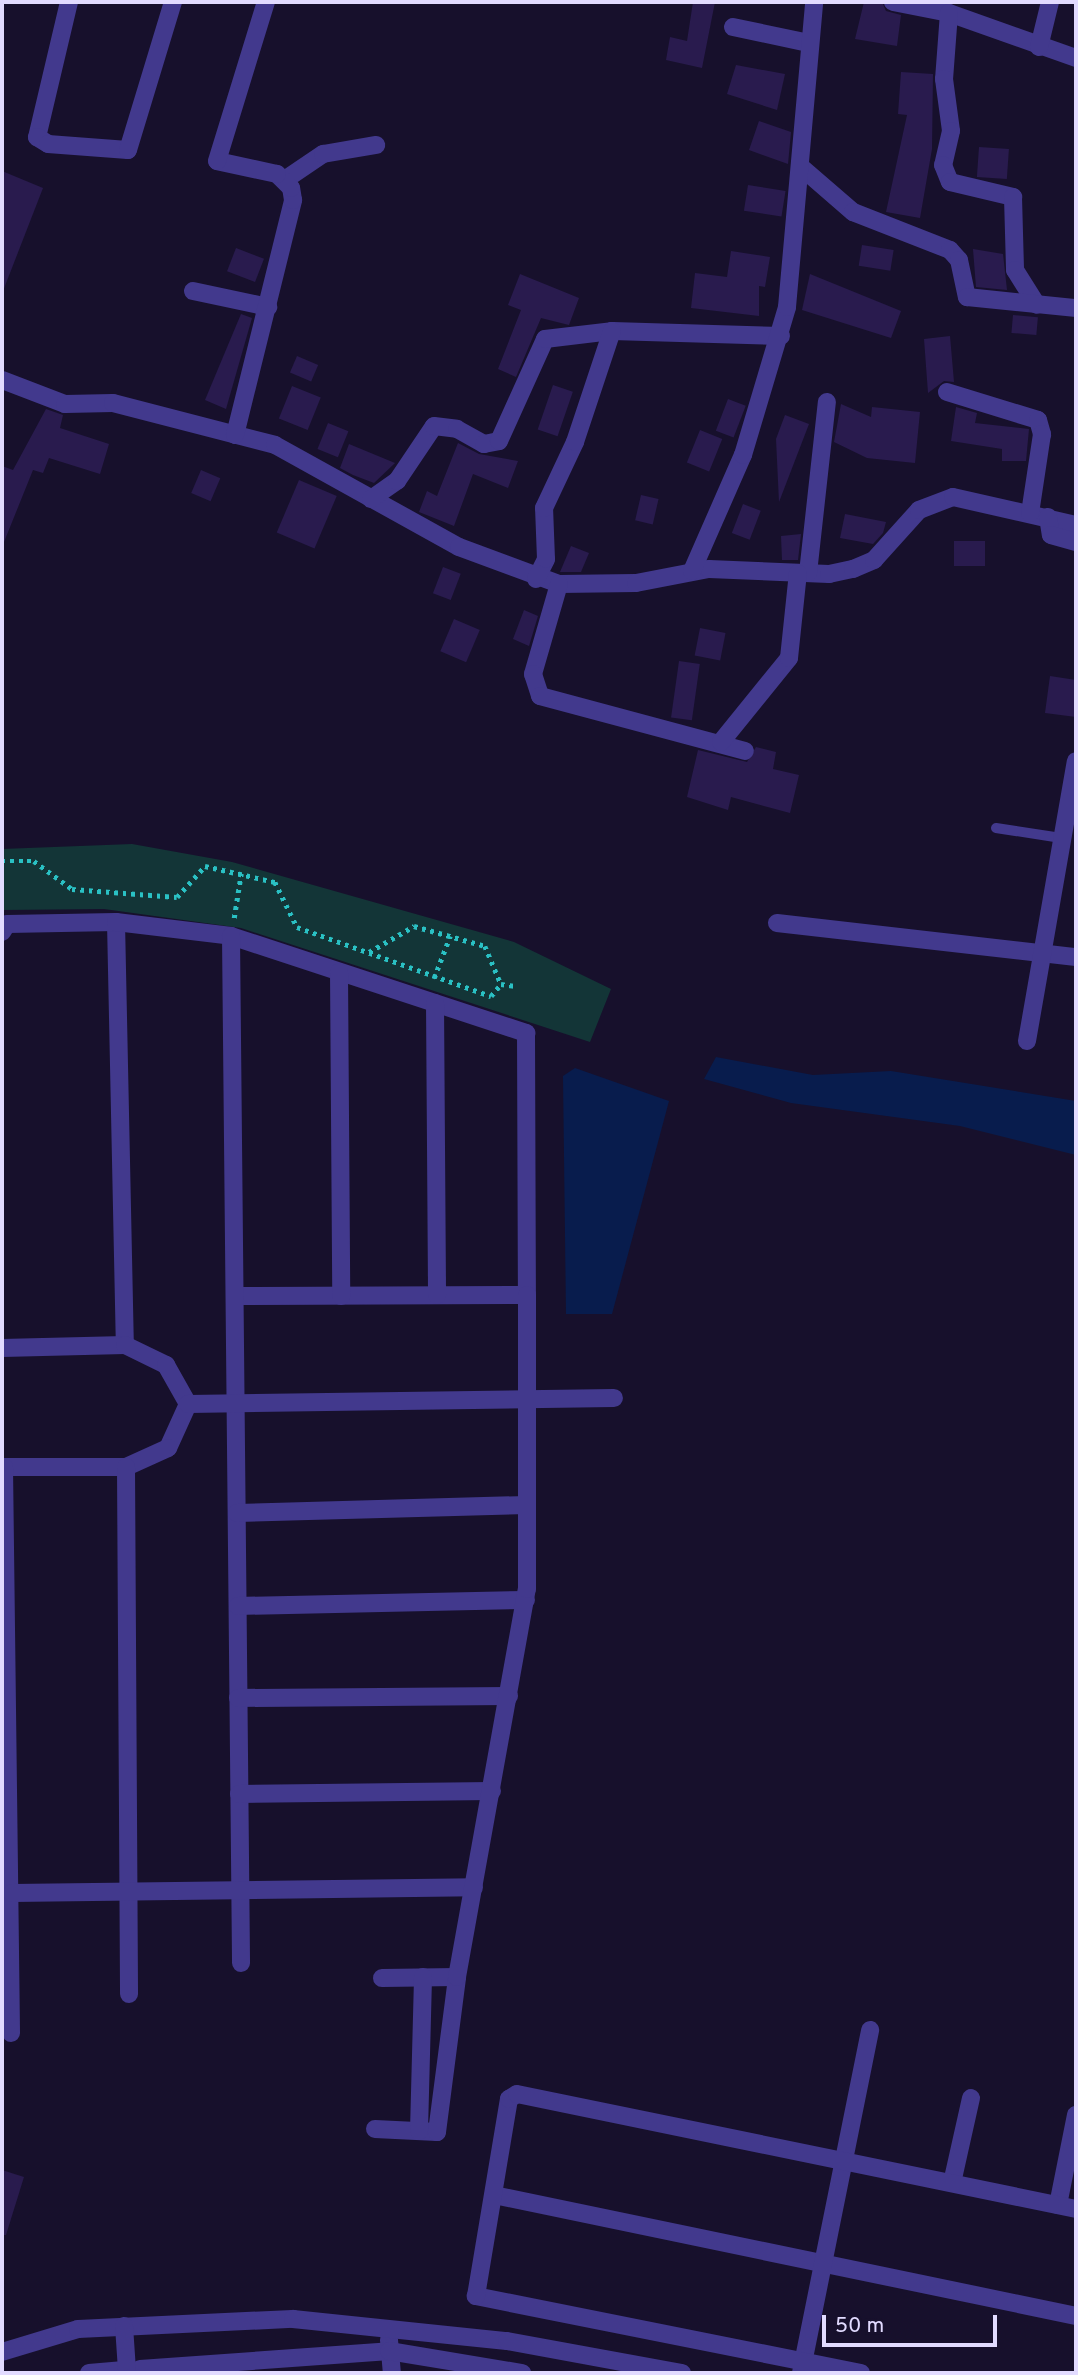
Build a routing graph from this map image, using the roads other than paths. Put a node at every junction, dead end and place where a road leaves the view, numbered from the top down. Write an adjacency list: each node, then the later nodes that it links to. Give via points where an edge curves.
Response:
1 (69, 2): 2 (street, via 37,137 48,144 128,150)
2 (173, 2)
3 (266, 2): 14 (street, via 217,161)
4 (814, 2): 9 (street)
5 (893, 2): 7 (street)
6 (1049, 2): 10 (street)
7 (948, 13): 10 (street); 16 (street, via 944,79 951,131 943,165 950,182 1013,197 1015,270)
8 (733, 27): 9 (street)
9 (809, 43): 13 (street)
10 (1039, 47): 11 (street)
11 (1076, 58)
12 (376, 145): 14 (street, via 323,154)
13 (801, 167): 16 (street, via 853,212 950,250 960,260 967,297); 20 (street)
14 (286, 179): 17 (street, via 293,200)
15 (192, 291): 17 (street)
16 (1037, 306): 18 (street)
17 (268, 307): 24 (street)
18 (1076, 308)
19 (612, 331): 20 (street); 25 (street, via 545,338 499,441 484,444 457,429 435,426 397,481); 31 (street, via 575,443 544,508 546,559)
20 (781, 336): 29 (street, via 743,455)
21 (2, 380): 24 (street, via 65,404 113,403)
22 (947, 392): 26 (street, via 1038,420 1042,434)
23 (827, 402): 30 (street)
24 (235, 435): 25 (street, via 300,456)
25 (371, 499): 31 (street)
26 (1039, 515): 27 (street); 28 (street, via 1051,535); 30 (street, via 953,497 919,510 874,560)
27 (1076, 525)
28 (1076, 542)
29 (692, 571): 30 (street); 32 (street, via 636,583)
30 (803, 573): 33 (street, via 789,658)
31 (536, 579): 32 (street)
32 (559, 584): 33 (street, via 534,674 540,696)
33 (721, 742): 34 (street)
34 (745, 751)
35 (1076, 761): 37 (street)
36 (996, 828): 37 (lane)
37 (1068, 839): 42 (street)
38 (116, 922): 40 (street, via 7,924); 41 (street); 51 (street)
39 (777, 923): 42 (street)
40 (2, 932)
41 (231, 936): 44 (street); 49 (street)
42 (1042, 953): 43 (street); 46 (street)
43 (1076, 957)
44 (339, 972): 45 (street); 50 (street)
45 (430, 1001): 47 (street); 48 (street, via 526,1033)
46 (1027, 1041)
47 (437, 1295): 48 (street); 50 (street)
48 (527, 1295): 54 (street)
49 (234, 1296): 50 (street); 55 (street)
50 (341, 1296)
51 (125, 1345): 52 (street); 56 (street, via 166,1365)
52 (2, 1348)
53 (614, 1398): 54 (street)
54 (527, 1400): 55 (street); 59 (street)
55 (236, 1403): 56 (street); 60 (street)
56 (188, 1404): 57 (street, via 168,1448)
57 (126, 1466): 58 (street); 68 (street)
58 (3, 1467): 70 (street)
59 (527, 1505): 60 (street); 61 (street)
60 (237, 1513): 62 (street)
61 (526, 1600): 62 (street); 63 (street)
62 (238, 1606): 64 (street)
63 (509, 1696): 64 (street); 65 (street)
64 (239, 1698): 66 (street)
65 (492, 1791): 66 (street); 67 (street)
66 (239, 1794): 69 (street)
67 (474, 1887): 69 (street); 73 (street)
68 (128, 1891): 69 (street); 70 (street); 75 (street)
69 (240, 1892): 71 (street)
70 (12, 1893): 77 (street)
71 (241, 1962)
72 (423, 1977): 73 (street); 74 (street); 81 (street)
73 (457, 1977): 81 (street, via 437,2132)
74 (382, 1978)
75 (129, 1994)
76 (870, 2030): 82 (street)
77 (11, 2033)
78 (971, 2098): 83 (street)
79 (1076, 2115): 85 (street)
80 (375, 2129): 81 (street)
81 (419, 2131)
82 (845, 2161): 83 (street); 84 (street, via 517,2094 509,2099); 87 (street)
83 (952, 2183): 85 (street)
84 (494, 2195): 87 (street); 93 (street, via 476,2296)
85 (1058, 2205): 86 (street)
86 (1076, 2209)
87 (824, 2263): 88 (street); 93 (street)
88 (1076, 2316)
89 (124, 2326): 90 (street, via 232,2319); 92 (street, via 56,2333); 95 (street, via 127,2370)
90 (389, 2326): 91 (street); 98 (street, via 583,2352)
91 (389, 2351): 94 (street); 96 (street); 97 (street)
92 (2, 2352)
93 (802, 2367): 99 (street)
94 (140, 2370)
95 (89, 2373)
96 (392, 2373)
97 (522, 2373)
98 (681, 2373)
99 (861, 2373)

